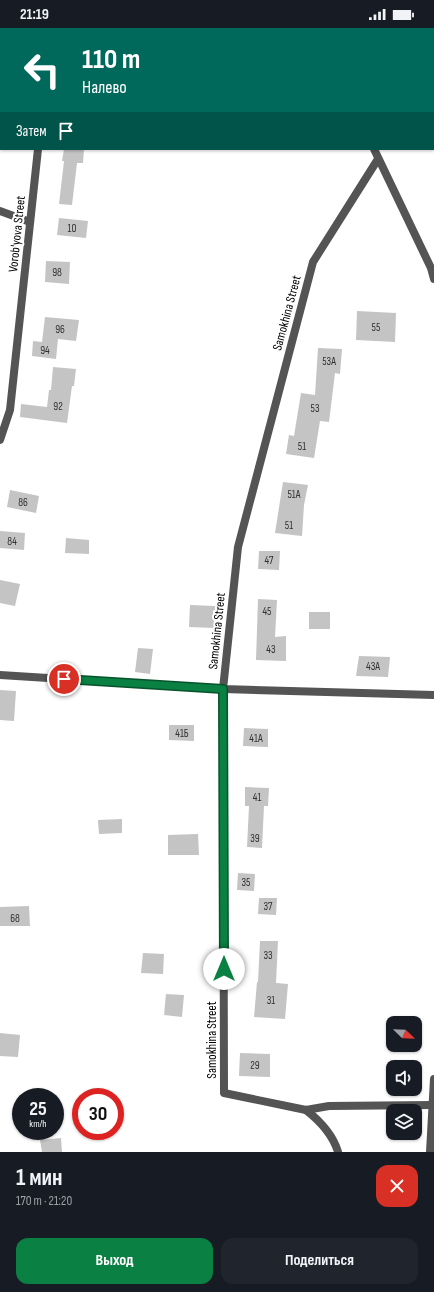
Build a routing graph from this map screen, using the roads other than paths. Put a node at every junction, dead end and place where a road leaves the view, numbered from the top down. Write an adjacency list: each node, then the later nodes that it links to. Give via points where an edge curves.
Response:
1 (38, 150): 5 (street, Vorob'yova Street)
2 (374, 150): 3 (street)
3 (378, 159): 6 (street, via 428,261); 9 (street, Samokhina Street, via 312,262 238,547)
4 (0, 211): 5 (street)
5 (30, 222): 7 (street, Vorob'yova Street, via 10,410)
6 (434, 279)
7 (0, 440)
8 (0, 675): 9 (street)
9 (223, 689): 10 (street); 13 (street, Samokhina Street, via 224,1093)
10 (434, 695)
11 (434, 1079): 12 (street)
12 (432, 1105): 13 (street, Samokhina Street, via 328,1106); 15 (street)
13 (306, 1110): 14 (street, via 320,1121 336,1144)
14 (338, 1152)
15 (430, 1152)

